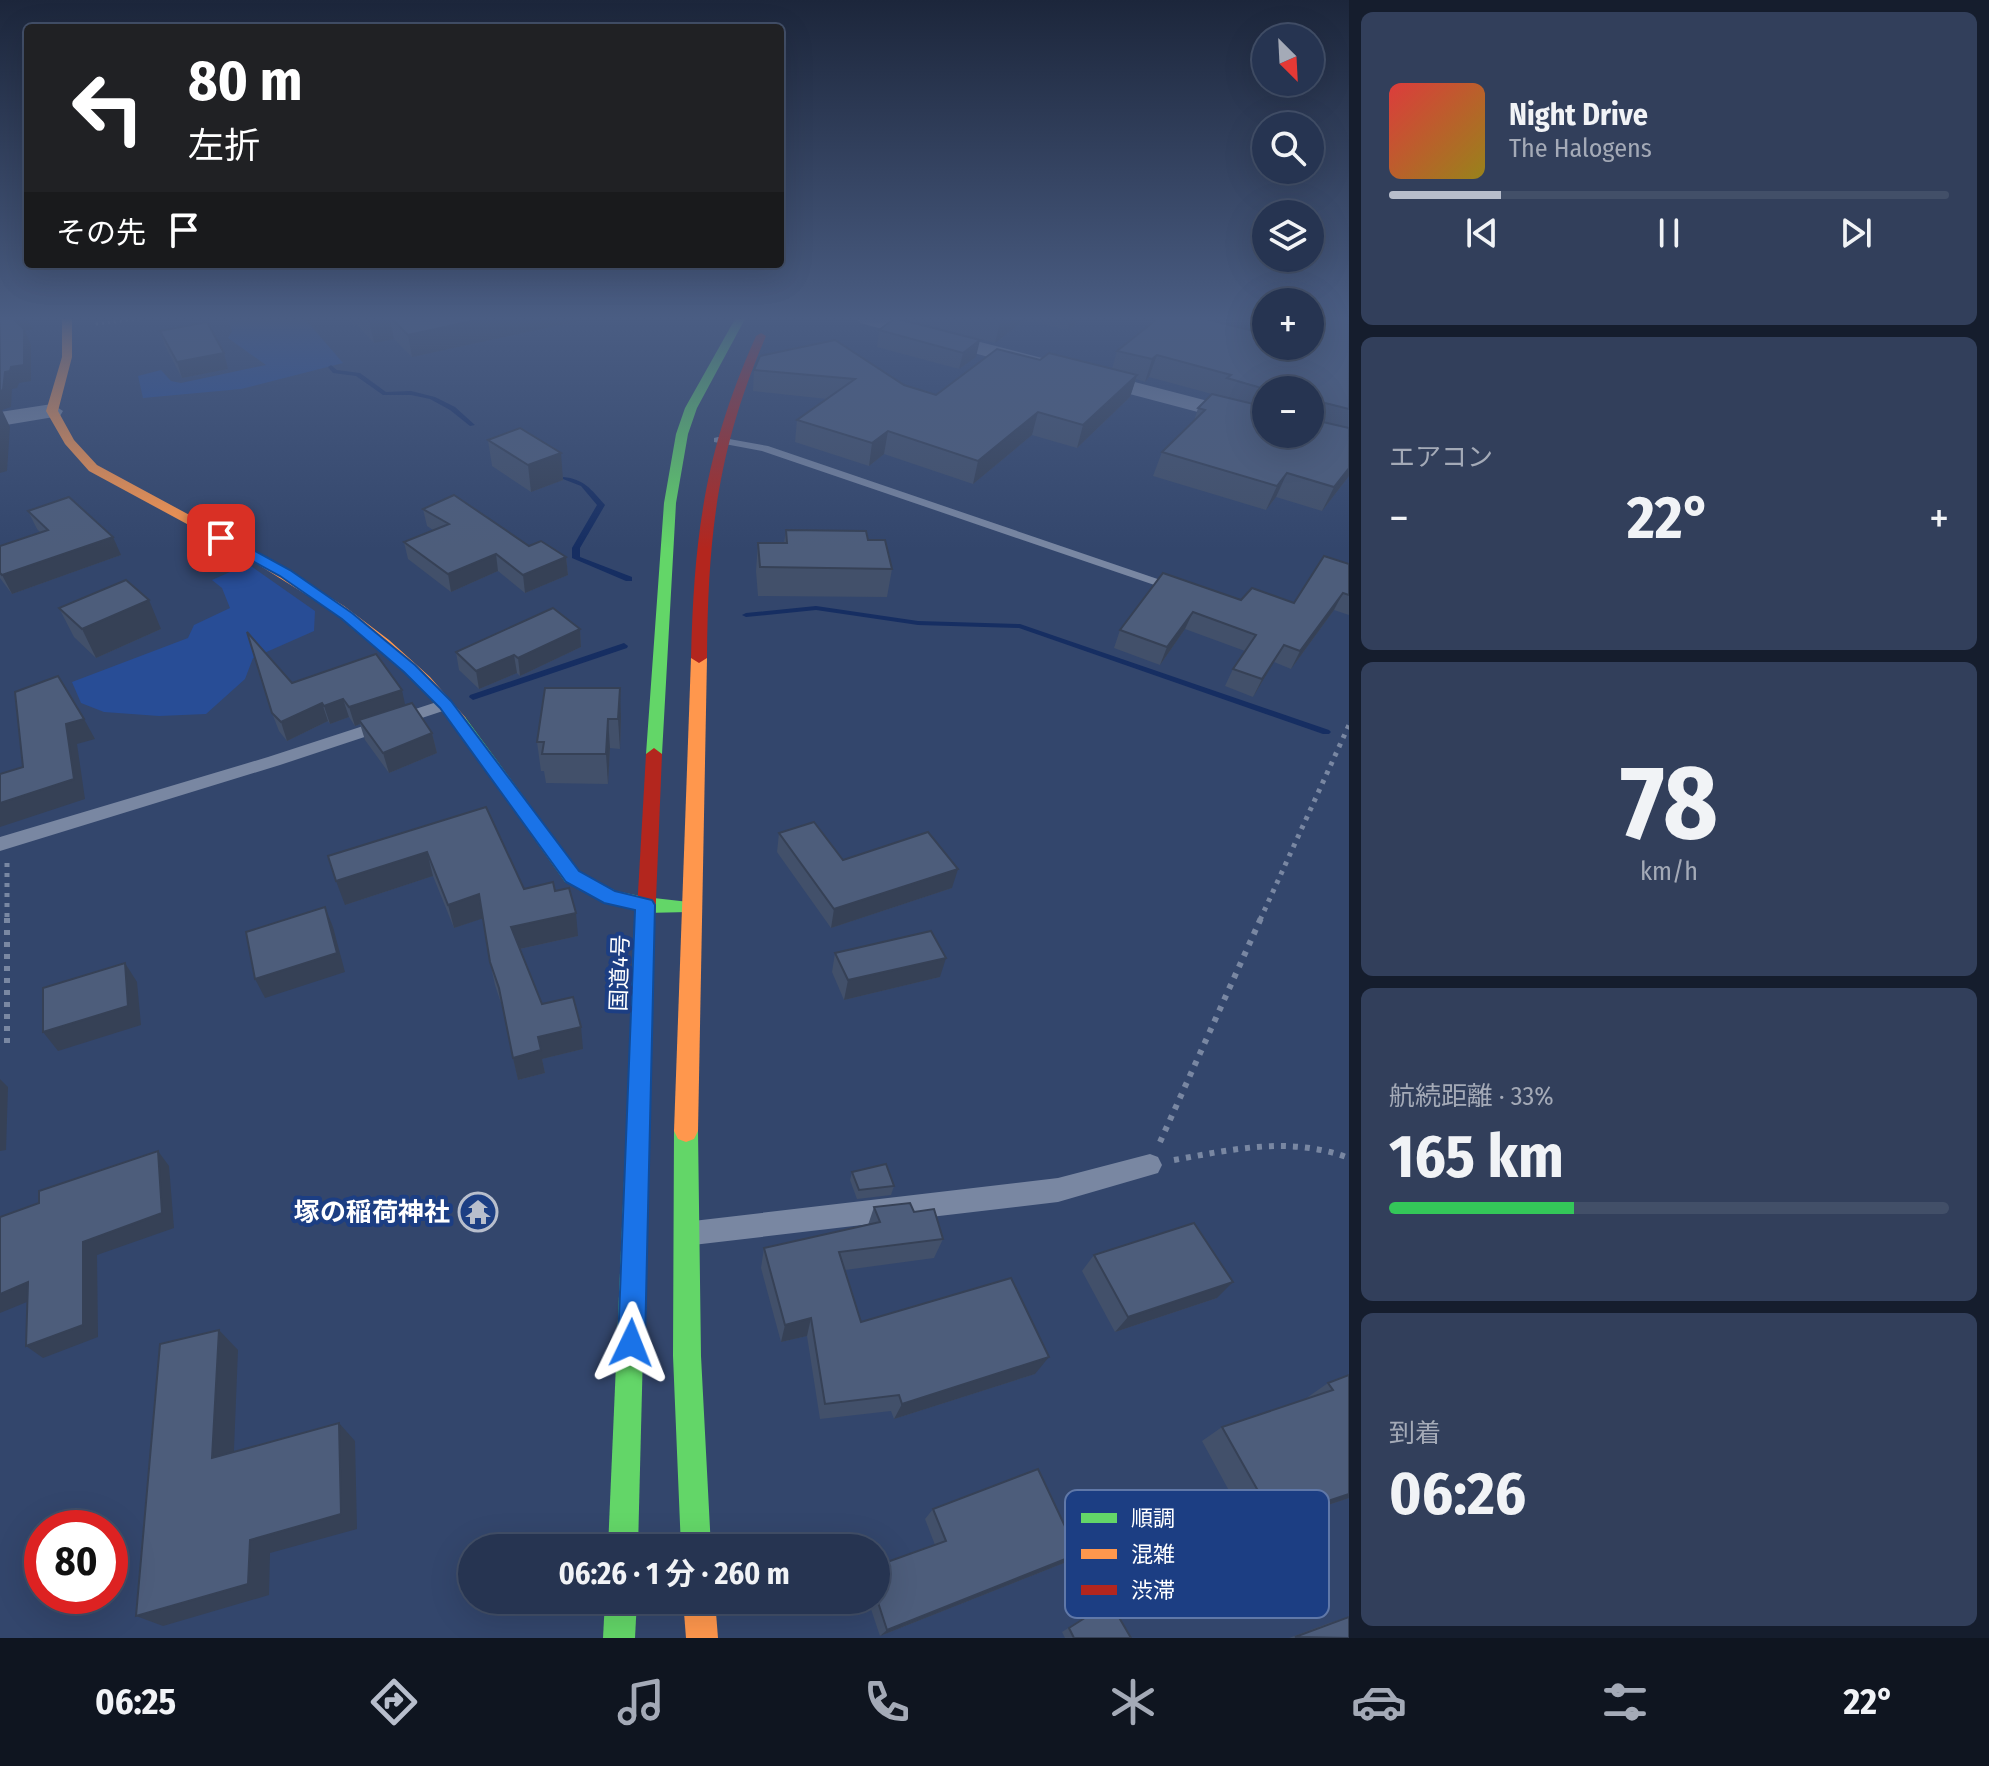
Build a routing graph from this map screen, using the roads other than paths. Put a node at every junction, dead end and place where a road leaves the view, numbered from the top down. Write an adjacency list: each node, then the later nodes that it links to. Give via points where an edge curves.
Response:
1 (56, 395): 5 (main road)
2 (698, 395): 12 (main road, 国道4号, via 682,434 670,503)
3 (734, 395): 8 (main road)
4 (1160, 395): 7 (street)
5 (52, 411): 6 (street); 10 (main road, via 65,438 93,468 285,573 347,616)
6 (0, 419)
7 (1252, 419)
8 (718, 440): 9 (lane, via 764,448); 13 (main road, via 705,504)
9 (1180, 589)
10 (446, 704): 11 (lane); 12 (main road, via 572,877 611,897)
11 (4, 843)
12 (645, 905): 13 (main road); 16 (main road, 国道4号)
13 (692, 907): 15 (main road)
14 (1150, 1165): 15 (lane, via 1058,1190)
15 (687, 1234): 17 (main road, via 688,1439)
16 (623, 1534)
17 (695, 1534)
18 (620, 1614): 20 (main road)
19 (700, 1614): 21 (main road)
20 (619, 1638)
21 (702, 1638)

